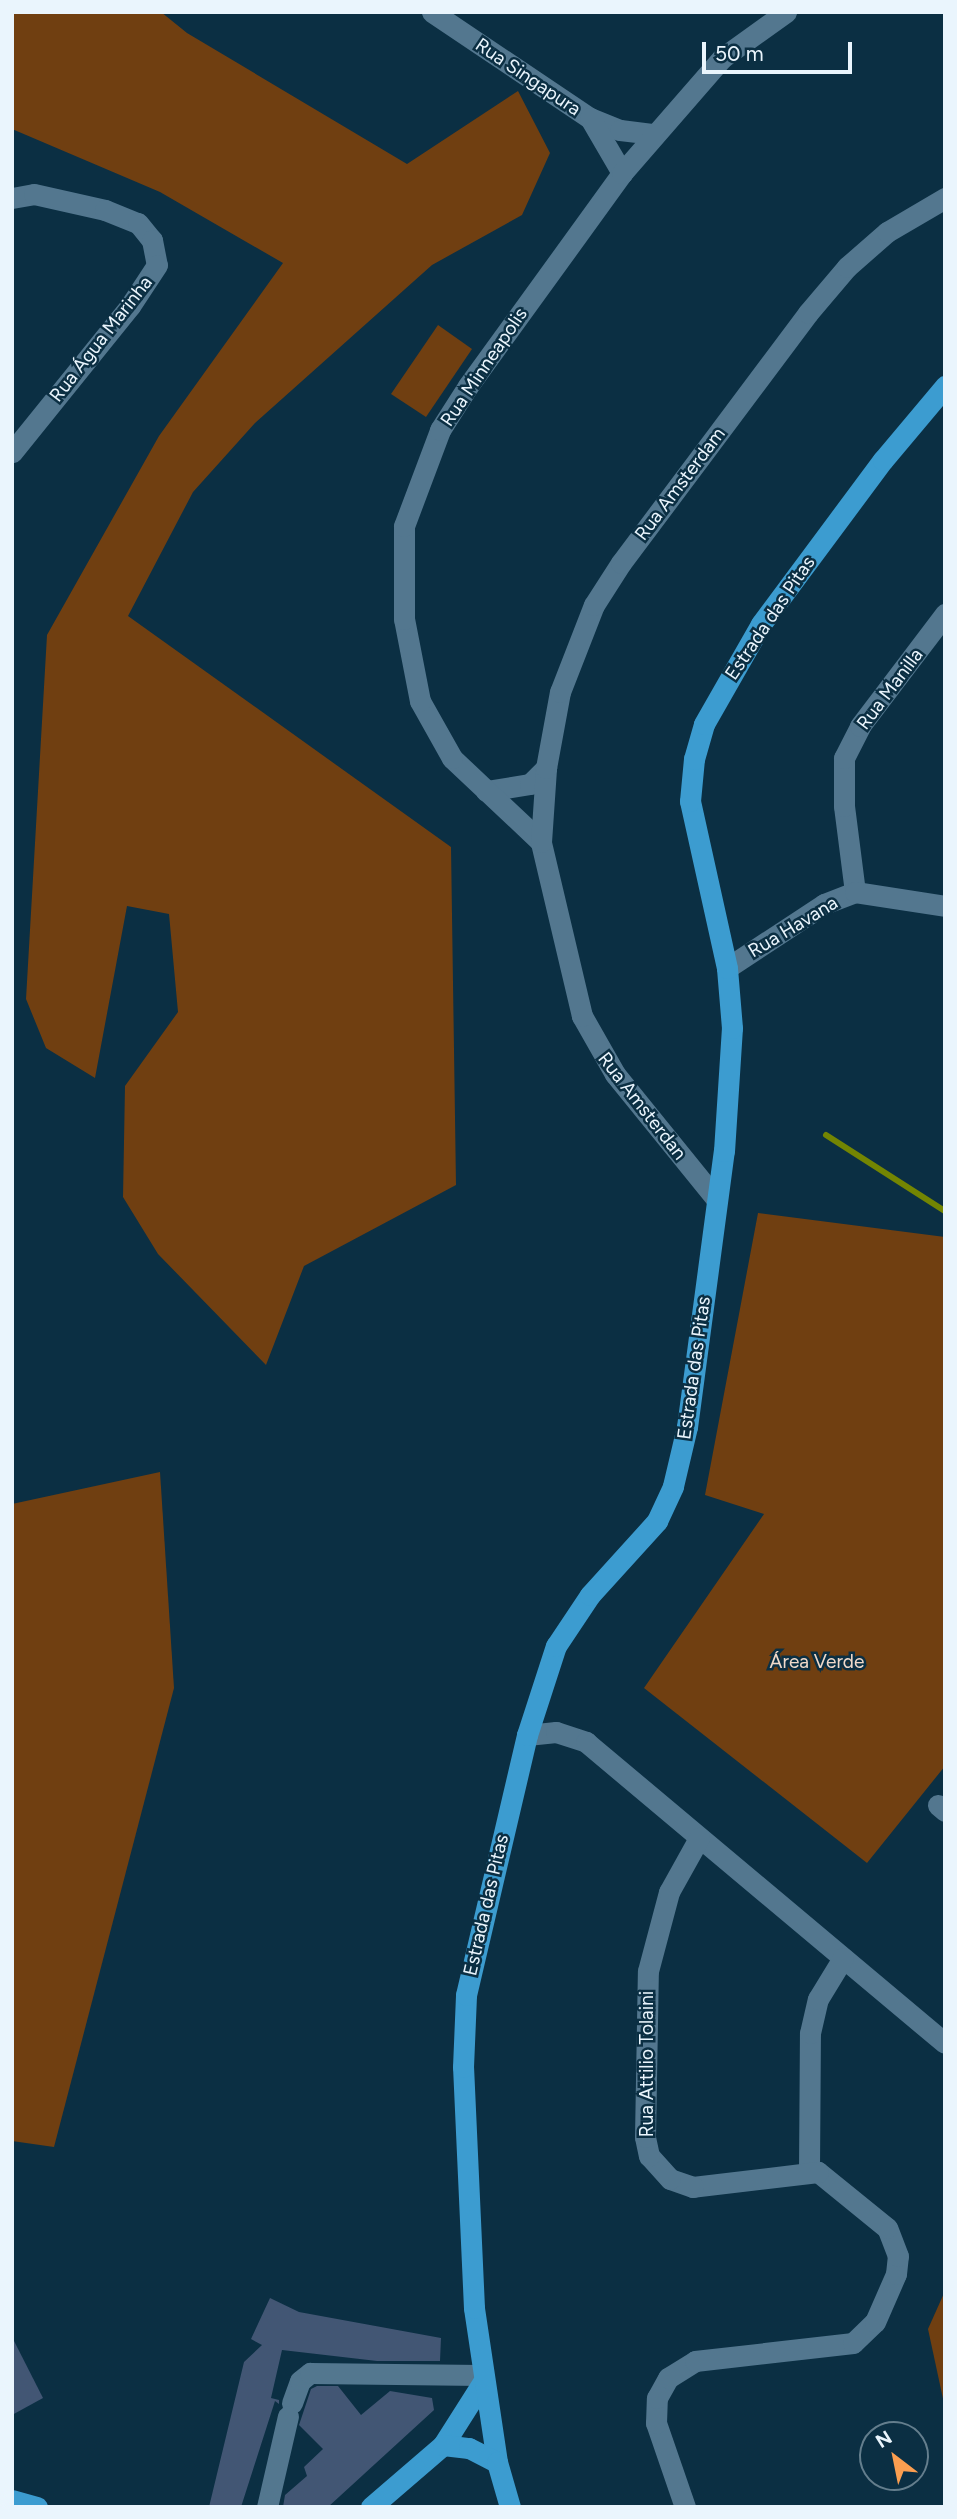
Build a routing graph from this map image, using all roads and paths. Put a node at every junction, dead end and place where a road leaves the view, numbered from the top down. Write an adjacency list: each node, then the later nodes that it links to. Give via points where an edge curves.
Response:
1 (432, 12): 3 (street, Rua Singapura)
2 (786, 12): 4 (street, Rua Minneapolis, via 722,58)
3 (590, 118): 4 (street, Rua Singapura, via 620,130); 5 (street, Rua Singapura)
4 (652, 134): 5 (street, Rua Minneapolis)
5 (622, 173): 12 (street, Rua Minneapolis, via 454,408 418,480 404,526 404,619 420,701 452,758)
6 (12, 198): 9 (street, Rua Água Marinha, via 34,194 106,210 138,223 152,240 157,265 130,306)
7 (945, 198): 11 (street, Rua Amsterdam, via 887,232 847,267 621,563 576,645 560,692)
8 (945, 386): 16 (main road, Estrada das Pitas, via 883,460 761,624 704,724 690,801)
9 (12, 453)
10 (945, 614): 14 (street, Rua Manilla, via 860,726 844,758 844,806)
11 (546, 768): 12 (street, via 530,784); 13 (street, Rua Amsterdam)
12 (486, 791): 13 (street, Rua Minneapolis)
13 (541, 842): 17 (street, Rua Amsterdan, via 582,1016 594,1045)
14 (855, 892): 15 (street, Rua Havana); 16 (street, Rua Havana, via 824,904)
15 (945, 906)
16 (727, 968): 17 (main road, Estrada das Pitas, via 732,998 731,1074)
17 (717, 1200): 18 (main road, Estrada das Pitas, via 687,1427 673,1486 657,1521 573,1617 556,1646)
18 (527, 1735): 19 (street, via 556,1732 586,1742); 23 (main road, Estrada das Pitas, via 466,1994 464,2081)
19 (699, 1838): 20 (street); 22 (street, Rua Attilio Tolaini, via 669,1892 648,1971 645,2123 649,2156 670,2179 693,2187)
20 (843, 1958): 21 (street); 22 (street, via 818,1999 810,2033)
21 (945, 2043)
22 (809, 2170): 31 (street, via 832,2180 887,2228 897,2248 896,2274 875,2322 853,2343 695,2361 668,2378 657,2398 656,2423)
23 (482, 2379): 24 (main road); 25 (main road, Estrada das Pitas); 28 (street, via 310,2372 300,2381 290,2409)
24 (443, 2445): 25 (main road, via 469,2448); 29 (main road)
25 (497, 2462): 30 (main road, Estrada das Pitas)
26 (12, 2500): 27 (main road)
27 (37, 2507)
28 (267, 2507)
29 (372, 2507)
30 (510, 2507)
31 (685, 2507)

